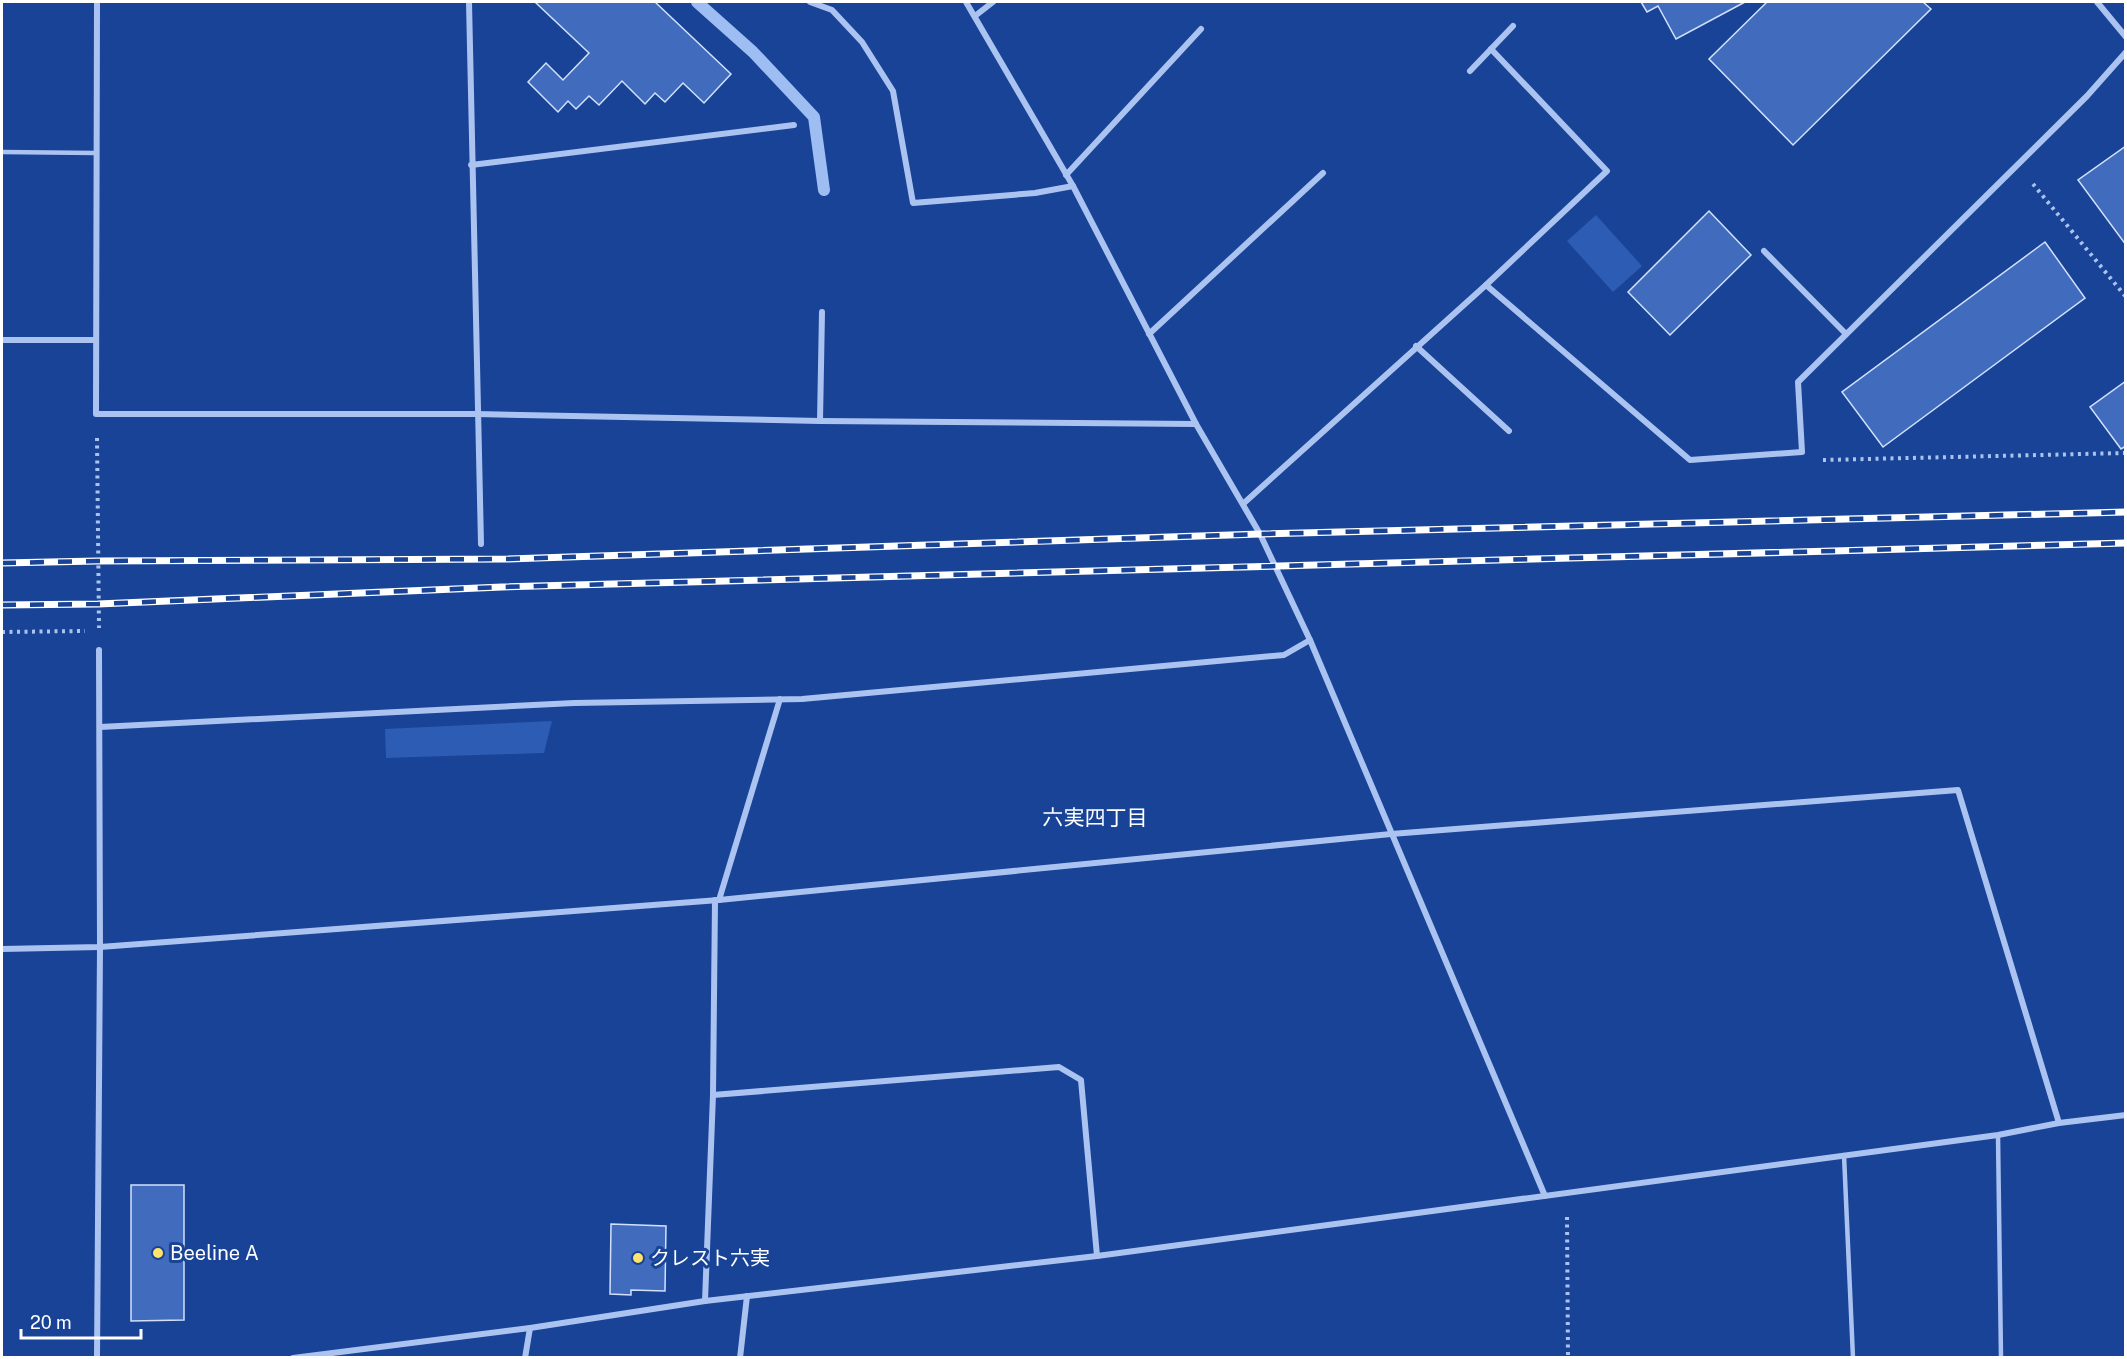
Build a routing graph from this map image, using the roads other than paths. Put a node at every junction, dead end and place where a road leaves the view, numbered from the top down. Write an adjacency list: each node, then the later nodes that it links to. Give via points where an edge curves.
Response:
1 (97, 2): 16 (street)
2 (469, 2): 17 (street)
3 (810, 2): 20 (street, via 832,10 862,42 893,91 913,202 1035,193)
4 (966, 2): 7 (street)
5 (993, 2): 7 (street)
6 (2097, 2): 10 (street)
7 (975, 16): 19 (street)
8 (1513, 26): 11 (street)
9 (1201, 29): 19 (street)
10 (2126, 37)
11 (1491, 49): 13 (street); 22 (street, via 1607,171)
12 (2126, 52): 25 (street, via 2087,96)
13 (1470, 71)
14 (794, 125): 17 (street)
15 (2, 152): 16 (lane)
16 (96, 153): 27 (street)
17 (471, 165): 29 (street)
18 (1323, 173): 24 (street)
19 (1066, 175): 20 (street)
20 (1073, 186): 24 (street)
21 (1764, 251): 25 (street)
22 (1486, 285): 25 (street, via 1690,460 1802,452 1798,382); 28 (street)
23 (822, 312): 30 (street)
24 (1149, 334): 31 (street)
25 (1846, 334)
26 (2, 340): 27 (street)
27 (96, 340): 29 (street, via 96,414)
28 (1416, 346): 32 (street); 33 (street)
29 (476, 414): 30 (street); 34 (street)
30 (820, 421): 31 (street)
31 (1196, 424): 33 (street)
32 (1509, 431)
33 (1244, 503): 35 (street)
34 (481, 544)
35 (1310, 640): 37 (street, via 1284,655); 39 (street)
36 (99, 650): 38 (street)
37 (780, 699): 38 (street, via 574,703); 40 (street)
38 (100, 727): 41 (street)
39 (1391, 834): 40 (street); 45 (street, via 1958,790); 48 (street)
40 (717, 900): 41 (street); 43 (street)
41 (100, 947): 42 (street); 53 (street)
42 (2, 949)
43 (713, 1095): 49 (street, via 1059,1067 1081,1080); 51 (street)
44 (2126, 1115): 45 (street)
45 (2060, 1123): 46 (street)
46 (1998, 1135): 47 (street); 58 (lane)
47 (1844, 1155): 48 (street); 57 (lane)
48 (1545, 1196): 49 (street)
49 (1097, 1256): 50 (street)
50 (747, 1296): 51 (street); 56 (street)
51 (705, 1301): 52 (street)
52 (530, 1328): 54 (street); 55 (street)
53 (97, 1358)
54 (293, 1358)
55 (525, 1358)
56 (740, 1358)
57 (1853, 1358)
58 (2001, 1358)

